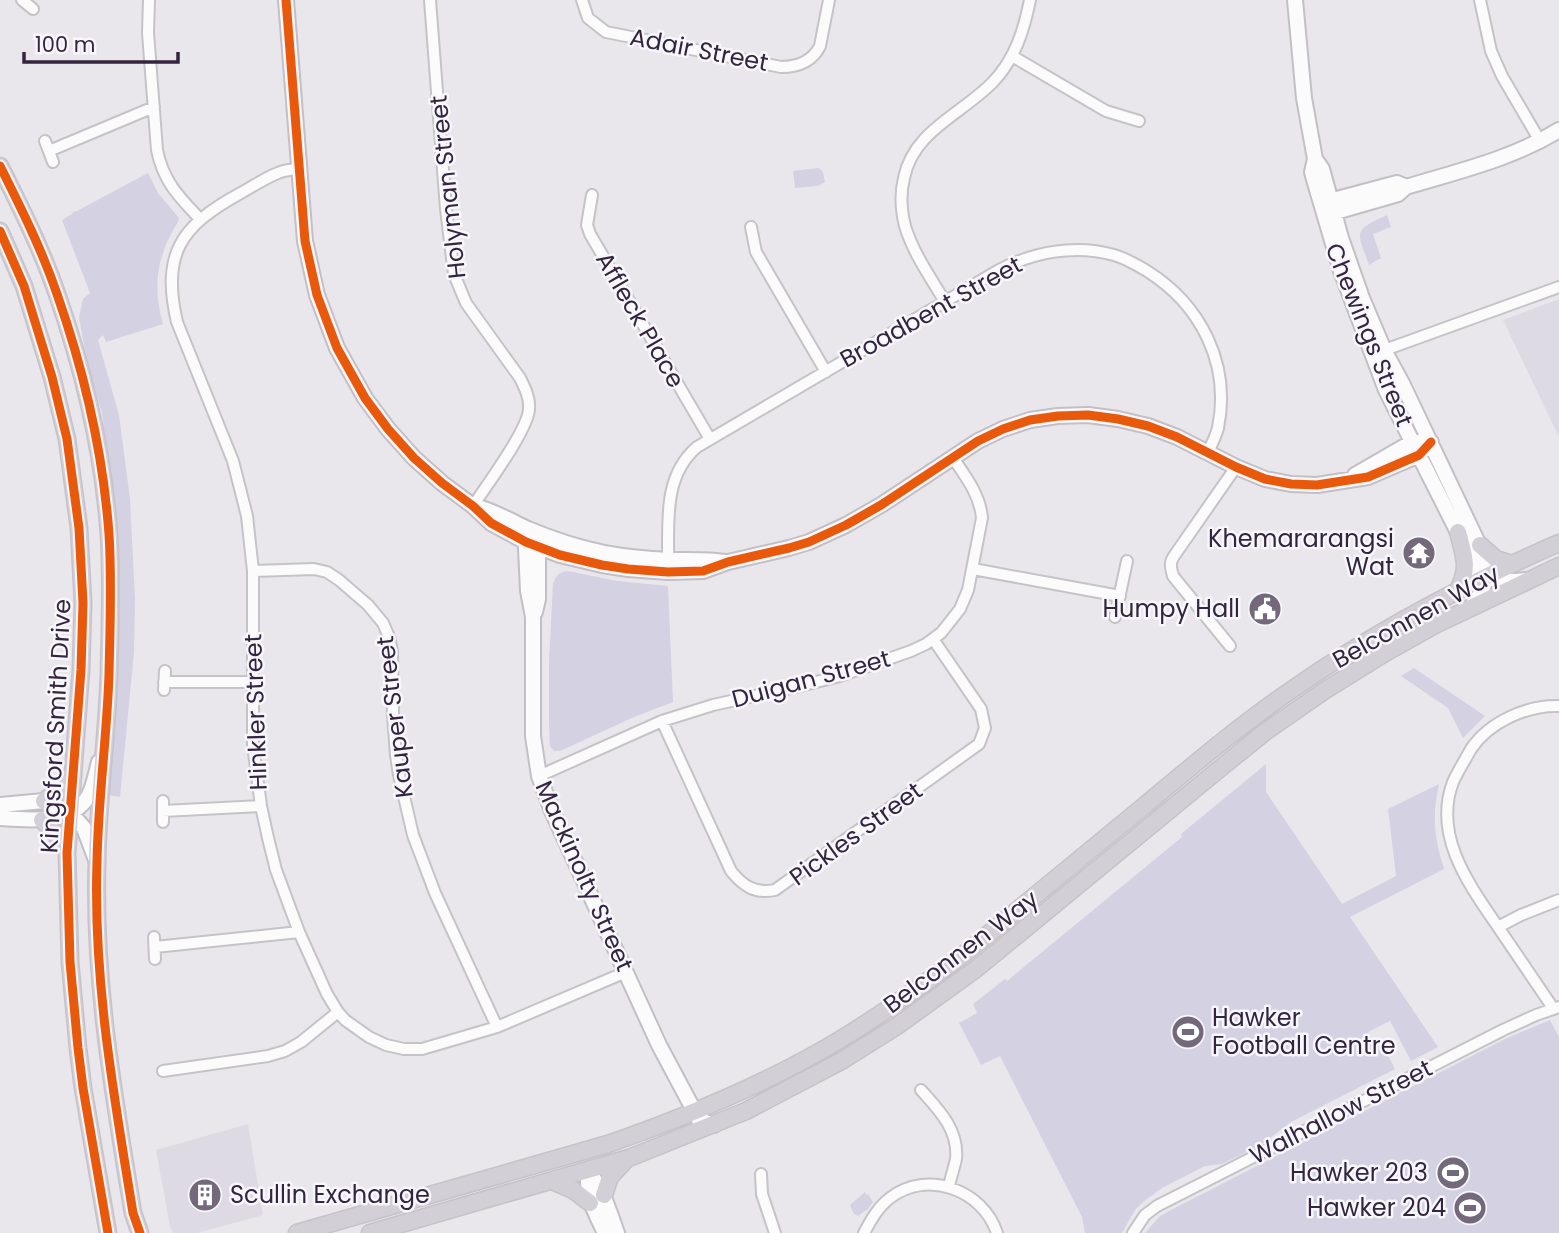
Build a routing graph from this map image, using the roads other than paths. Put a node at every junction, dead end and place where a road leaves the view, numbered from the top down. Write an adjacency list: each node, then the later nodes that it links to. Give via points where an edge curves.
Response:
1 (22, 0): 10 (street)
2 (149, 0): 12 (street)
3 (286, 0): 18 (street)
4 (430, 0): 34 (street, Holyman Street, via 453,274 466,303 520,377 529,405 525,425)
5 (582, 0): 6 (street, Adair Street, via 588,18 606,32 780,67 804,63 817,51)
6 (829, 0)
7 (1030, 0): 11 (street)
8 (1295, 0): 20 (street, Chewings Street, via 1315,159 1312,172)
9 (1480, 0): 15 (street, via 1491,51)
10 (33, 9)
11 (1012, 56): 13 (street, via 1106,111); 25 (street, via 992,83 923,138 905,169 901,198 906,228)
12 (154, 107): 16 (street); 21 (street, via 157,150 166,180)
13 (1139, 121)
14 (1559, 130): 15 (street)
15 (1540, 141): 20 (street, via 1502,158 1406,187 1398,194)
16 (49, 152)
17 (0, 166): 60 (main road, Kingsford Smith Drive, via 57,293 97,444 109,536 109,678)
18 (299, 168): 21 (street, Hinkler Street, via 278,172); 34 (street, via 308,259 337,348 389,430 414,458)
19 (592, 195): 28 (street, Affleck Place, via 590,234)
20 (1327, 208): 26 (street, Chewings Street)
21 (200, 219): 45 (street, Hinkler Street, via 182,240 174,259 172,300 233,461 247,516)
22 (751, 227): 27 (street, via 756,252)
23 (0, 231): 63 (main road, Kingsford Smith Drive, via 30,304 52,377 79,528 83,603)
24 (1559, 286): 26 (street)
25 (945, 302): 27 (street, Broadbent Street); 31 (street, Broadbent Street, via 1016,261 1037,254 1080,250 1139,265 1180,296 1197,317 1213,353 1220,403)
26 (1379, 352): 29 (street, Chewings Street, via 1402,383); 30 (street, Chewings Street, via 1386,390)
27 (826, 372): 28 (street, Broadbent Street)
28 (710, 439): 42 (street, Broadbent Street, via 690,453 672,483)
29 (1431, 442): 30 (street); 38 (street, Chewings Street)
30 (1416, 448): 33 (street, via 1348,480 1317,485 1265,479); 35 (street, Chewings Street)
31 (1208, 453): 32 (street, via 1147,426 1088,415 1030,420 978,441); 33 (street)
32 (953, 458): 42 (street, via 846,525 789,548 704,571); 44 (street, Duigan Street, via 981,507)
33 (1236, 467): 55 (street, via 1170,567)
34 (473, 506): 36 (street, via 491,523)
35 (1458, 532): 47 (street, Chewings Street, via 1477,570); 49 (main road, via 1466,569)
36 (532, 537): 39 (street); 42 (street); 46 (street, Mackinolty Street); 52 (street, Mackinolty Street, via 528,592)
37 (1559, 543): 41 (main road, Belconnen Way)
38 (1479, 545): 41 (main road, via 1496,559); 47 (street, Chewings Street, via 1488,564)
39 (569, 557): 42 (street, via 628,569); 46 (street, via 548,562)
40 (1127, 561): 50 (street)
41 (1512, 564): 47 (main road, Belconnen Way)
42 (668, 566)
43 (1559, 566): 48 (main road, Belconnen Way)
44 (973, 569): 50 (street); 54 (street, Duigan Street, via 960,609)
45 (253, 570): 57 (street, Hinkler Street); 83 (street, Kauper Street, via 327,572 383,623 393,651 397,765 413,835)
46 (538, 574): 52 (street, Mackinolty Street)
47 (1486, 577): 48 (street, via 1506,582); 49 (main road, Belconnen Way); 51 (street)
48 (1528, 580): 51 (main road, Belconnen Way)
49 (1458, 590): 61 (main road, Belconnen Way, via 1290,691)
50 (1120, 596): 53 (street)
51 (1472, 606): 62 (main road, Belconnen Way, via 1391,649 1294,712)
52 (533, 617): 64 (street, Mackinolty Street, via 533,736)
53 (1115, 617)
54 (933, 639): 59 (street, Duigan Street, via 840,676); 59 (street, Pickles Street, via 981,709 985,728 979,744 775,890 754,890 731,871)
55 (1230, 646)
56 (165, 681): 57 (street)
57 (252, 682): 67 (street, Hinkler Street, via 253,746)
58 (1559, 706): 75 (street, via 1521,712 1485,734 1464,760 1451,790 1448,820 1453,851)
59 (662, 721): 64 (street, Duigan Street)
60 (103, 751): 68 (street, via 90,793); 73 (main road, Kingsford Smith Drive)
61 (1210, 751): 62 (main road); 78 (main road, Belconnen Way)
62 (1223, 766): 79 (main road, Belconnen Way)
63 (72, 774): 65 (main road); 68 (main road, Kingsford Smith Drive)
64 (539, 776): 80 (street, Mackinolty Street)
65 (44, 801): 66 (street); 68 (street)
66 (0, 805)
67 (261, 806): 69 (street); 76 (street, Hinkler Street, via 276,870)
68 (69, 811): 71 (street); 72 (main road, Kingsford Smith Drive); 73 (street, via 84,828)
69 (163, 811)
70 (0, 818): 71 (street)
71 (42, 820): 72 (main road)
72 (67, 853): 99 (main road, Kingsford Smith Drive, via 78,1048)
73 (96, 862): 100 (main road, Kingsford Smith Drive, via 104,1027)
74 (1559, 900): 75 (street)
75 (1498, 927): 81 (street)
76 (299, 932): 77 (street); 82 (street, Hinkler Street)
77 (155, 948)
78 (964, 954): 79 (main road); 86 (main road, Belconnen Way, via 840,1039)
79 (976, 970): 87 (main road, Belconnen Way, via 843,1060)
80 (626, 972): 83 (street, Hinkler Street); 86 (street, Mackinolty Street)
81 (1556, 1007): 108 (street, Walhallow Street, via 1157,1206)
82 (338, 1012): 83 (street, Hinkler Street, via 360,1032 404,1049 422,1049); 84 (street, via 285,1051)
83 (497, 1027)
84 (163, 1071)
85 (921, 1090): 95 (street, via 943,1114 956,1146)
86 (689, 1113): 87 (street); 88 (street); 89 (main road, Belconnen Way)
87 (714, 1125): 88 (main road, Belconnen Way)
88 (679, 1138): 90 (main road, Belconnen Way)
89 (608, 1144): 91 (main road, Belconnen Way); 92 (main road)
90 (629, 1158): 92 (main road, Belconnen Way); 97 (main road)
91 (557, 1160): 92 (main road); 96 (main road, Belconnen Way)
92 (588, 1171): 94 (main road, Belconnen Way); 97 (street, via 597,1181)
93 (761, 1174): 105 (street, via 762,1194)
94 (552, 1181): 97 (main road); 98 (main road, Belconnen Way)
95 (949, 1186): 106 (street, via 914,1187 898,1193 879,1208); 107 (street, via 970,1196)
96 (453, 1189): 98 (main road); 101 (main road, Belconnen Way)
97 (597, 1199): 103 (street); 104 (street)
98 (458, 1208): 102 (main road, Belconnen Way)
99 (108, 1233)
100 (140, 1233)
101 (297, 1233)
102 (370, 1233)
103 (606, 1233)
104 (617, 1233)
105 (775, 1233)
106 (864, 1233)
107 (997, 1233)
108 (1133, 1233)

